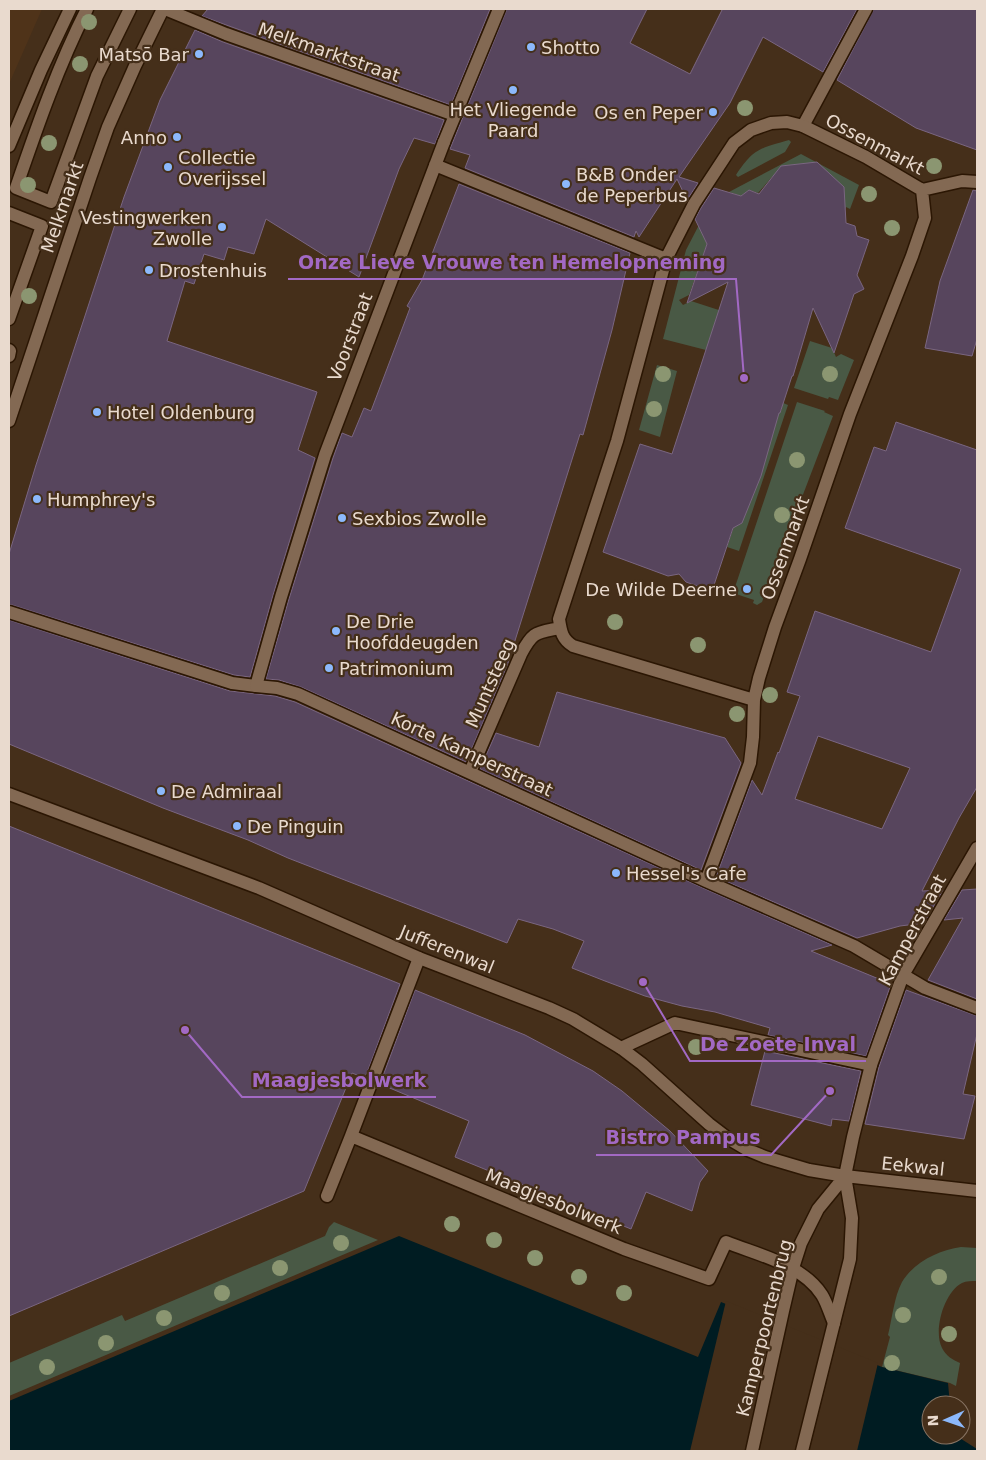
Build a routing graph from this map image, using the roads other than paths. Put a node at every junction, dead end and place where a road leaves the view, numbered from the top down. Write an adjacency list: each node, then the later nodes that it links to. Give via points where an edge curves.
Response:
1 (70, 9): 9 (street)
2 (87, 9): 3 (street, via 64,56 16,188 51,202 97,76)
3 (130, 9)
4 (164, 9): 7 (street, Melkmarktstraat); 18 (street, Melkmarkt, via 105,135)
5 (499, 9): 7 (street, Voorstraat)
6 (866, 9): 8 (street)
7 (455, 115): 10 (street, Voorstraat)
8 (803, 126): 12 (street, Ossenmarkt, via 866,157); 14 (street, Ossenmarkt, via 771,123 751,130 734,143 694,204)
9 (9, 146)
10 (435, 165): 14 (street); 21 (street, Voorstraat, via 325,455)
11 (977, 182): 12 (street)
12 (922, 190): 22 (street, Ossenmarkt, via 925,218 774,627)
13 (9, 213): 15 (street, via 42,226)
14 (666, 259): 20 (street, Ossenmarkt, via 617,441 559,620)
15 (9, 319)
16 (9, 350): 17 (street)
17 (9, 356)
18 (9, 421)
19 (9, 612): 21 (street, Korte Kamperstraat, via 227,682)
20 (560, 628): 22 (street, via 562,636 573,646); 23 (street, Muntsteeg, via 530,638)
21 (256, 686): 23 (street, Korte Kamperstraat, via 298,694)
22 (754, 700): 26 (street, Ossenmarkt, via 750,763)
23 (470, 772): 26 (street, Korte Kamperstraat)
24 (9, 794): 27 (street, Jufferenwal, via 259,888)
25 (977, 848): 28 (street, Kamperstraat)
26 (706, 881): 28 (street, Korte Kamperstraat, via 854,946)
27 (419, 958): 30 (street, Jufferenwal, via 549,1008); 32 (street)
28 (903, 975): 29 (street, Korte Kamperstraat, via 925,988); 31 (street, Kamperstraat)
29 (977, 1008)
30 (621, 1048): 31 (street, via 675,1023); 33 (street, Jufferenwal, via 709,1124 748,1150 783,1164)
31 (871, 1065): 33 (street, Kamperstraat)
32 (351, 1136): 35 (street); 36 (street, Maagjesbolwerk, via 624,1249 709,1278 726,1242)
33 (846, 1176): 34 (street, Eekwal); 36 (street, Kamperpoortenbrug, via 818,1209); 37 (street, via 852,1218 850,1259)
34 (977, 1191)
35 (327, 1196)
36 (793, 1268): 37 (street, via 811,1281 823,1296); 38 (street, Kamperpoortenbrug)
37 (834, 1323): 39 (street)
38 (752, 1451)
39 (802, 1451)

